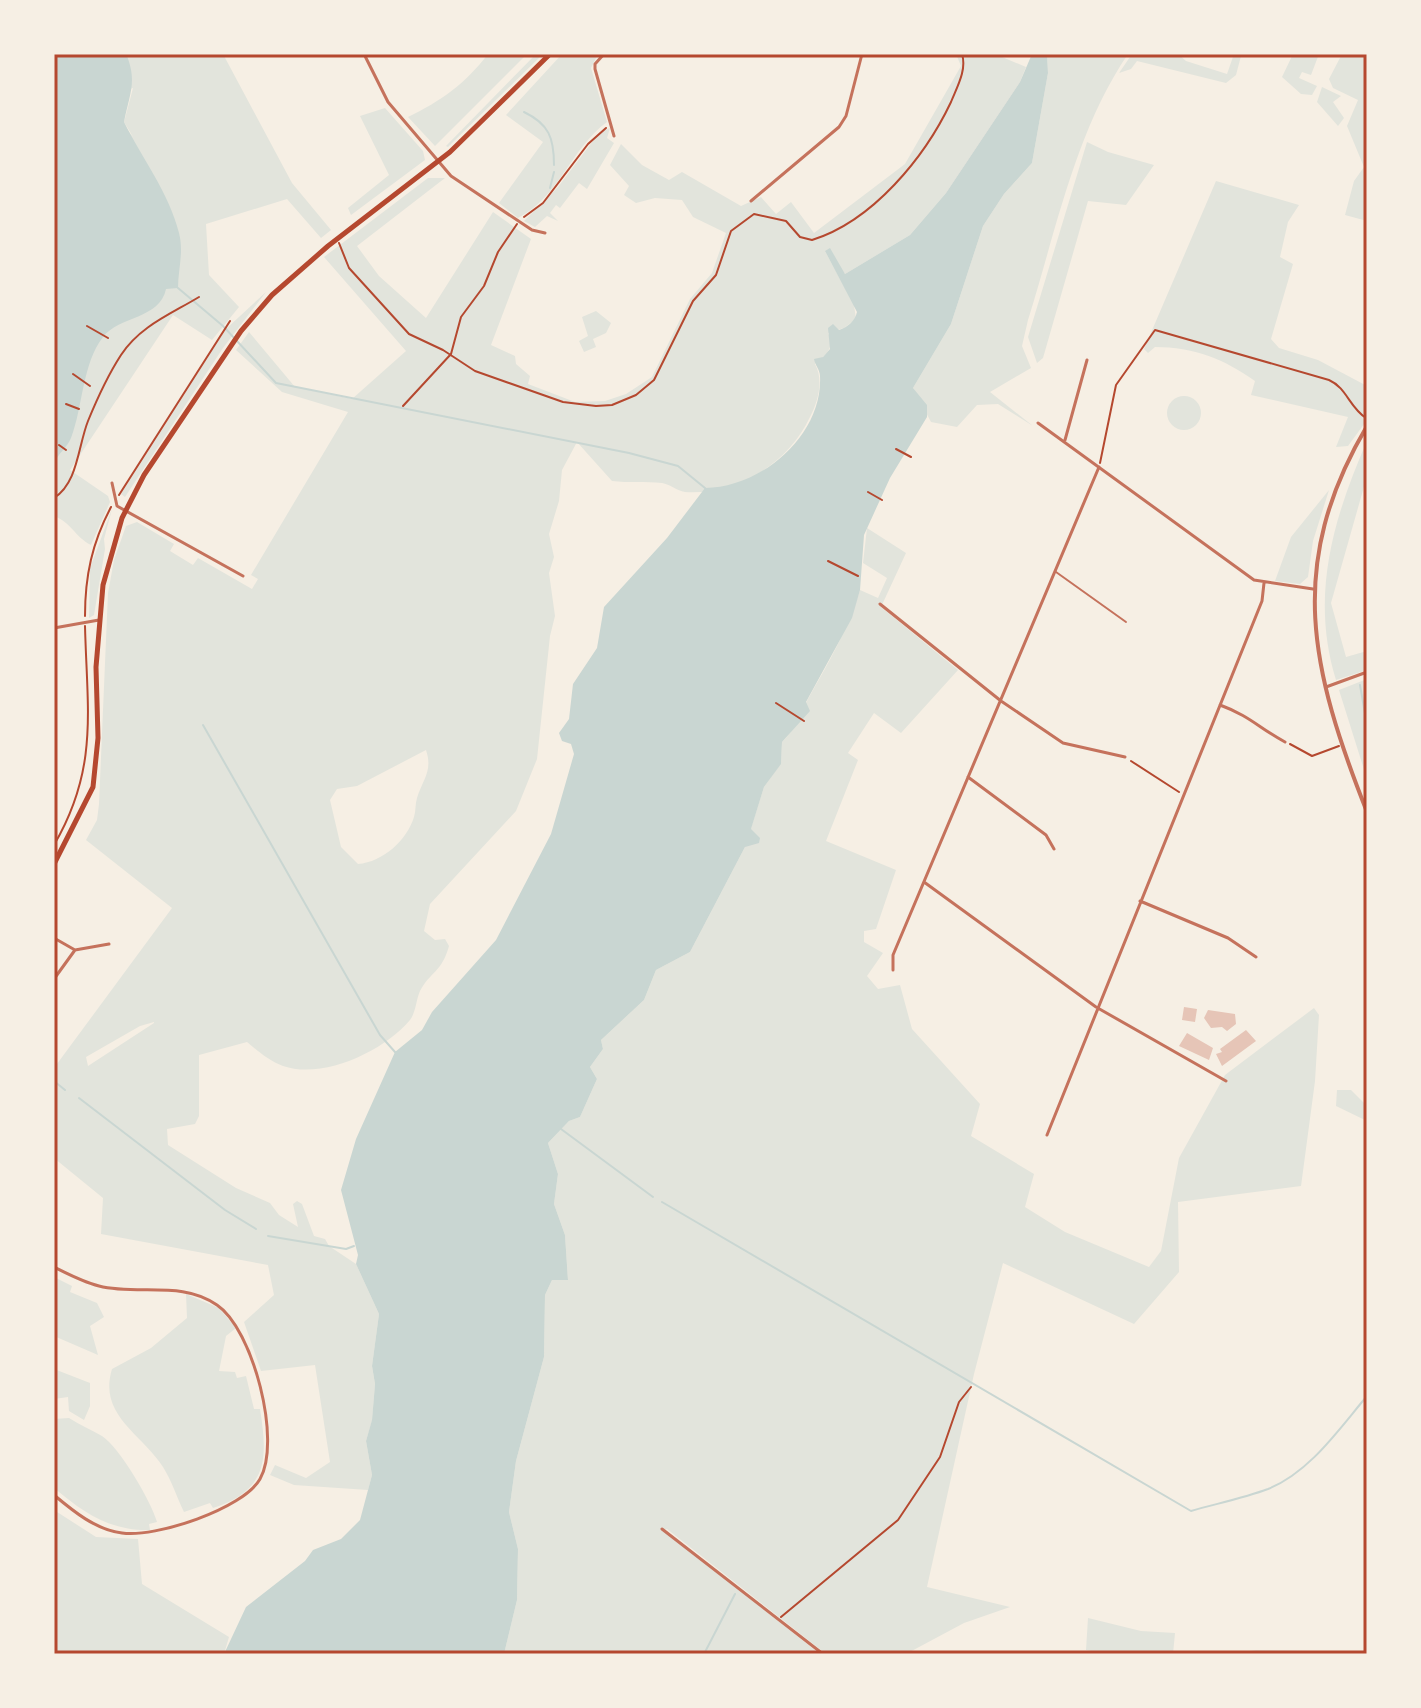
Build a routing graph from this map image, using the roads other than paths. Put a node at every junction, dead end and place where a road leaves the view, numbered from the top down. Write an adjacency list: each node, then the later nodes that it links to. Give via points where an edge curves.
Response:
1 (364, 54): 6 (street, via 388,102)
2 (550, 54): 6 (main road)
3 (604, 54): 5 (street, via 595,69)
4 (862, 54): 7 (street, via 839,127)
5 (614, 136)
6 (439, 161): 8 (street, via 451,176); 15 (main road, via 272,295 223,356)
7 (751, 201)
8 (545, 233)
9 (1087, 360): 12 (street)
10 (1038, 423): 12 (street)
11 (1367, 426): 19 (street, via 1328,509)
12 (1065, 440): 13 (street)
13 (1099, 467): 16 (street); 18 (street)
14 (112, 483): 15 (street, via 114,502)
15 (125, 510): 17 (street); 21 (main road, via 112,547)
16 (1055, 572): 22 (lane); 26 (street)
17 (243, 576)
18 (1264, 583): 19 (street); 27 (street, via 1262,601)
19 (1313, 589): 25 (street, via 1314,632)
20 (880, 604): 26 (street)
21 (99, 620): 23 (street); 33 (main road, via 93,787)
22 (1126, 622)
23 (54, 628)
24 (1367, 672): 25 (street)
25 (1326, 687): 31 (street)
26 (1001, 701): 29 (street, via 1063,743); 30 (street)
27 (1220, 705): 28 (street, via 1250,716); 35 (street)
28 (1285, 742)
29 (1125, 757)
30 (968, 777): 32 (street, via 1046,835); 34 (street)
31 (1367, 812)
32 (1054, 849)
33 (54, 864)
34 (924, 882): 40 (street, via 893,955); 42 (street)
35 (1140, 901): 39 (street, via 1231,940); 42 (street)
36 (54, 938): 38 (street)
37 (109, 944): 38 (street)
38 (75, 950): 41 (street)
39 (1256, 957)
40 (893, 970)
41 (54, 979)
42 (1096, 1007): 43 (street); 44 (street)
43 (1226, 1081)
44 (1047, 1135)
45 (54, 1267): 46 (street, via 99,1286 186,1291 220,1306 238,1327 249,1352 268,1447 260,1480 240,1498 144,1534 100,1527)
46 (54, 1495)
47 (662, 1529): 48 (street)
48 (823, 1654)

